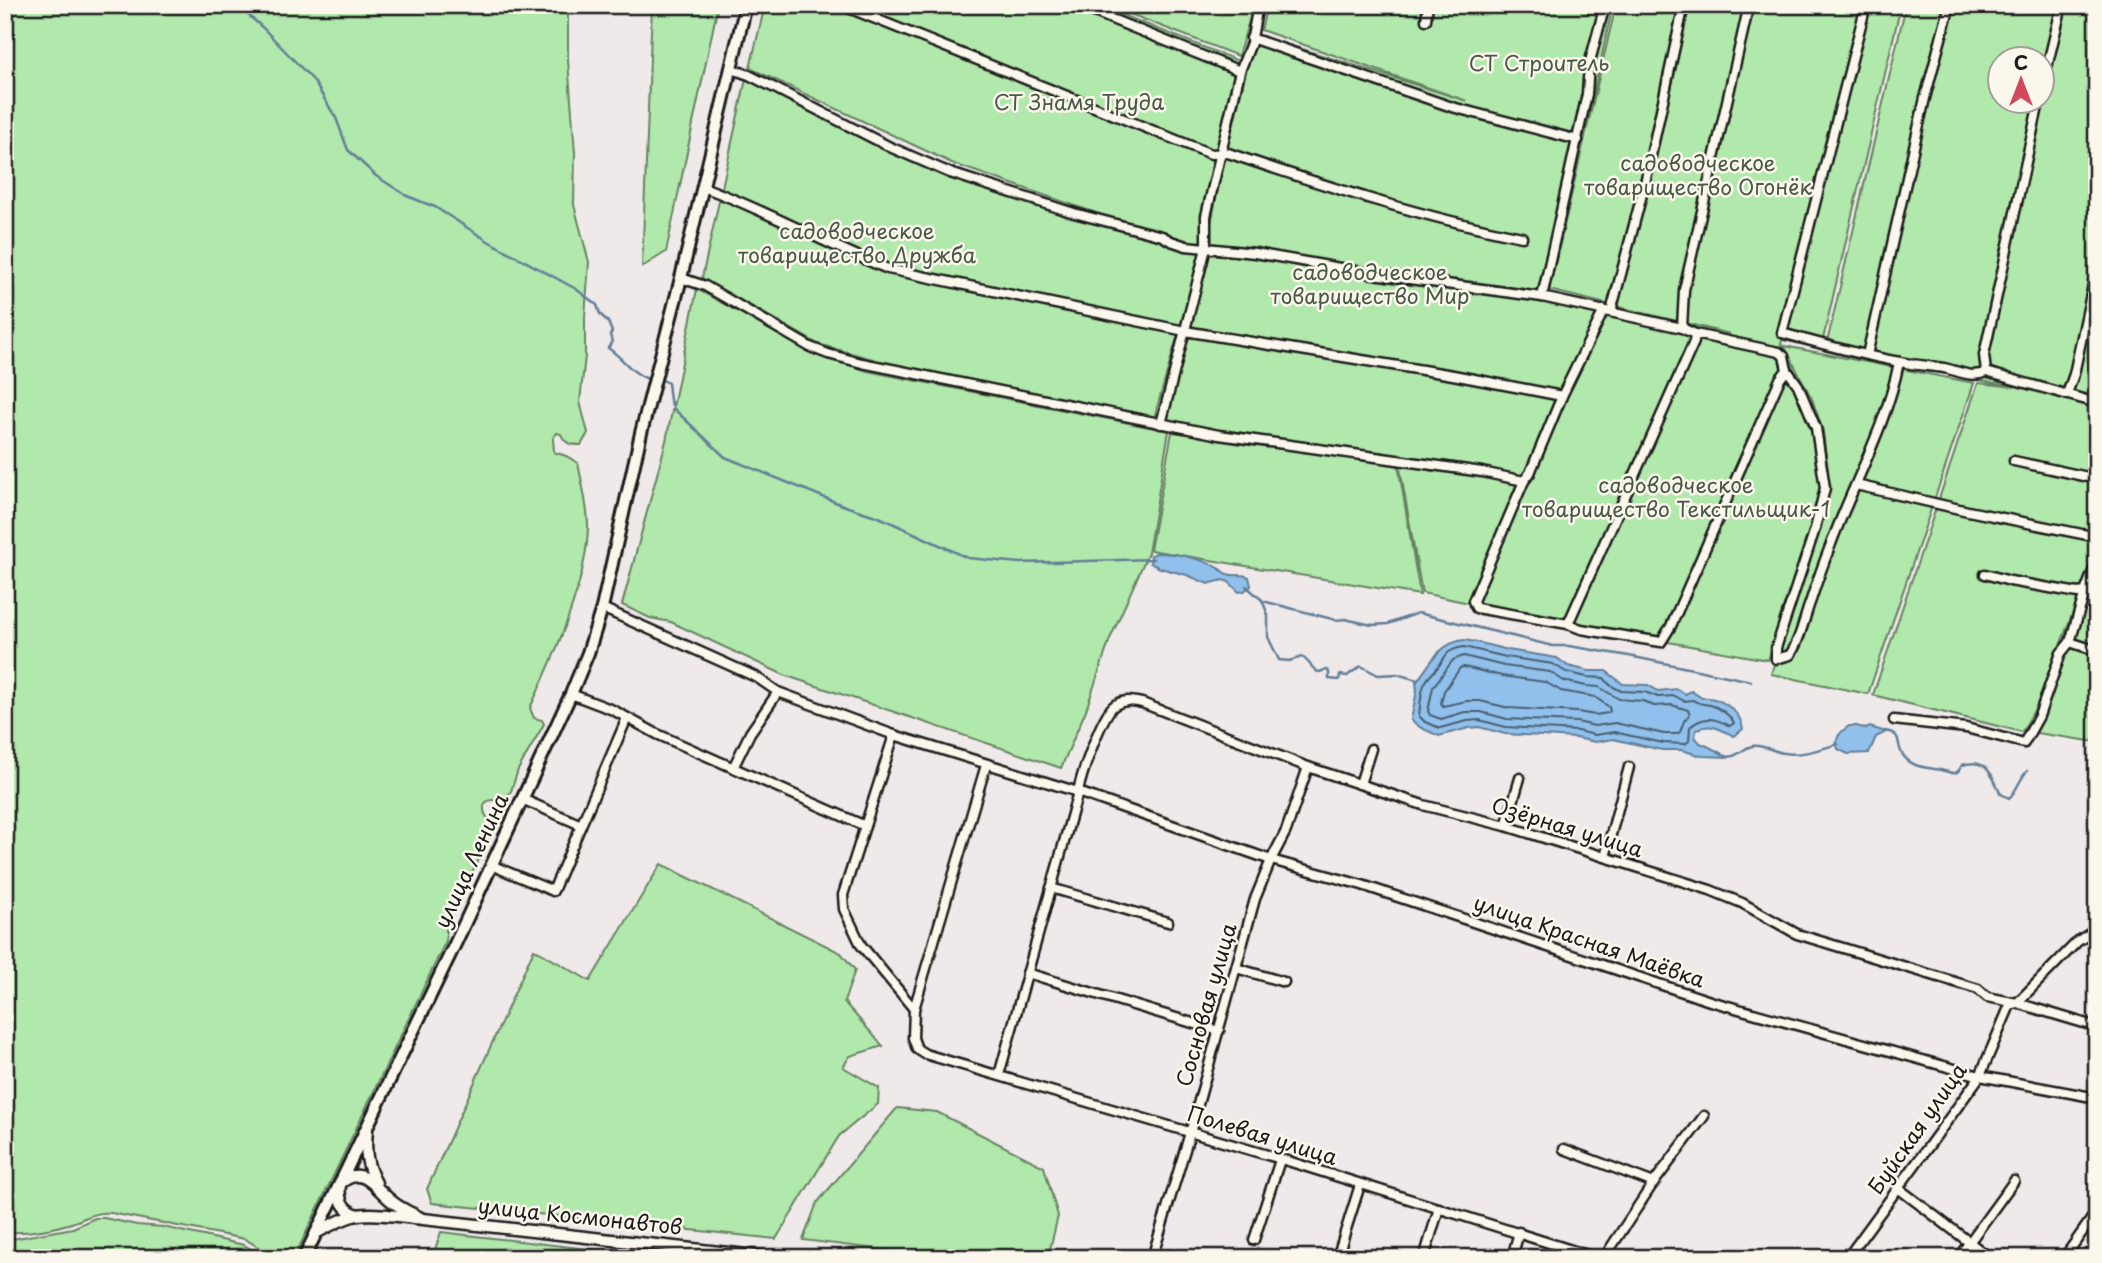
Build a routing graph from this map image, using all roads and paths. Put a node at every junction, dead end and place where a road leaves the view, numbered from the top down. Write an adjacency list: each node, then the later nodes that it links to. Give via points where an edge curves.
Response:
1 (746, 5): 15 (main road, улица Ленина)
2 (841, 5): 19 (street)
3 (1077, 5): 16 (street)
4 (1258, 5): 13 (street)
5 (1428, 5): 12 (street)
6 (1605, 5): 18 (street, via 1589,65)
7 (1684, 5): 26 (street, via 1644,183)
8 (1749, 5): 27 (street, via 1684,290)
9 (1866, 5): 30 (street, via 1782,333)
10 (1950, 5): 30 (street)
11 (2062, 5): 14 (street)
12 (1426, 20)
13 (1251, 38): 16 (street); 18 (street, via 1452,107)
14 (2052, 46)
15 (732, 69): 20 (main road, улица Ленина); 22 (street, via 950,173 1186,246)
16 (1240, 71): 19 (street)
17 (2036, 116): 33 (street, via 1983,355)
18 (1578, 140): 25 (street)
19 (1220, 154): 21 (street, via 1475,228); 22 (street, via 1206,216)
20 (703, 187): 24 (main road, улица Ленина); 28 (street, via 888,269)
21 (1522, 237)
22 (1206, 248): 25 (street); 28 (street)
23 (2097, 266): 34 (street)
24 (681, 278): 37 (street, via 705,286 828,354); 47 (main road, улица Ленина)
25 (1542, 297): 26 (street)
26 (1608, 311): 27 (street); 35 (street)
27 (1682, 328): 29 (street)
28 (1185, 331): 35 (street); 37 (street)
29 (1696, 334): 32 (street, via 1779,352); 48 (street)
30 (1867, 355): 31 (street)
31 (1899, 362): 33 (street, via 1969,375); 41 (street, via 1895,386)
32 (1787, 370): 41 (street, via 1816,428 1825,488 1776,659 1790,655 1795,647); 48 (street, via 1664,639)
33 (1986, 372): 34 (street)
34 (2067, 394): 36 (street)
35 (1562, 396): 40 (street)
36 (2097, 403)
37 (1161, 424): 40 (street)
38 (2014, 461): 39 (street)
39 (2097, 479)
40 (1524, 481): 48 (street, via 1474,606)
41 (1856, 485): 42 (street)
42 (2097, 537)
43 (2097, 561): 45 (street)
44 (1985, 574): 45 (street)
45 (2085, 592): 46 (street); 49 (street)
46 (2097, 594)
47 (602, 608): 51 (street, улица Красная Маёвка, via 756,677); 52 (main road, улица Ленина)
48 (1567, 624)
49 (2070, 642): 50 (street); 54 (street, via 2061,653 2039,716 2024,743 1966,727)
50 (2097, 651)
51 (778, 692): 55 (street, улица Красная Маёвка); 60 (street)
52 (571, 694): 53 (street); 64 (main road, улица Ленина)
53 (627, 718): 60 (street); 65 (street)
54 (1894, 720)
55 (894, 735): 57 (street, улица Красная Маёвка); 66 (street)
56 (1371, 749): 62 (street)
57 (986, 765): 63 (street, улица Красная Маёвка); 78 (street)
58 (1308, 767): 62 (street, Озёрная улица); 63 (street, Озёрная улица, via 1126,700 1112,706 1105,718); 69 (street, Сосновая улица)
59 (1629, 767): 68 (street)
60 (733, 768): 66 (street)
61 (1520, 778): 67 (street)
62 (1360, 784): 67 (street, Озёрная улица)
63 (1078, 792): 69 (street, улица Красная Маёвка); 71 (street)
64 (522, 799): 65 (street); 70 (main road, улица Ленина)
65 (581, 825): 70 (street, via 553,891)
66 (865, 825): 78 (street, via 843,895 844,909 861,945)
67 (1506, 826): 68 (street, Озёрная улица)
68 (1605, 857): 77 (street, Озёрная улица, via 1710,890 1797,934)
69 (1271, 860): 74 (street, Сосновая улица); 82 (street, улица Красная Маёвка, via 1362,885 1710,1001)
70 (491, 865): 85 (main road, улица Ленина)
71 (1051, 888): 72 (street); 75 (street)
72 (1168, 922)
73 (2097, 929): 77 (street, Буйская улица, via 2078,940)
74 (1236, 968): 76 (street); 80 (street, Сосновая улица)
75 (1027, 973): 80 (street); 81 (street)
76 (1284, 982)
77 (2017, 1003): 79 (street, Озёрная улица); 82 (street, Буйская улица, via 2010,1005)
78 (914, 1009): 81 (street, Полевая улица, via 917,1049)
79 (2097, 1027)
80 (1219, 1031): 86 (street, Сосновая улица)
81 (999, 1074): 86 (street, Полевая улица)
82 (1980, 1076): 83 (street, улица Красная Маёвка); 93 (street, Буйская улица)
83 (2097, 1098)
84 (1704, 1116): 90 (street)
85 (368, 1125): 91 (main road, улица Ленина); 94 (street, via 365,1150)
86 (1190, 1133): 88 (street, Полевая улица); 105 (street, Сосновая улица)
87 (1564, 1149): 90 (street)
88 (1280, 1160): 92 (street, Полевая улица); 101 (street)
89 (2014, 1181): 102 (street)
90 (1654, 1183): 110 (street)
91 (340, 1184): 94 (street, via 354,1175 363,1176); 97 (street, via 342,1205); 100 (main road, улица Ленина)
92 (1360, 1185): 95 (street, Полевая улица); 106 (street)
93 (1898, 1188): 102 (street); 111 (street, Буйская улица)
94 (381, 1192): 98 (street)
95 (1439, 1208): 99 (street, Полевая улица); 107 (street)
96 (2097, 1211): 114 (street)
97 (357, 1215): 98 (street, улица Космонавтов); 100 (street)
98 (423, 1219): 104 (street, улица Космонавтов)
99 (1519, 1232): 108 (street); 109 (street, Полевая улица)
100 (316, 1233): 103 (main road, улица Ленина)
101 (1254, 1240)
102 (1970, 1242): 112 (street); 113 (street)
103 (304, 1258)
104 (774, 1258)
105 (1152, 1258)
106 (1338, 1258)
107 (1424, 1258)
108 (1512, 1258)
109 (1597, 1258)
110 (1604, 1258)
111 (1847, 1258)
112 (1958, 1258)
113 (1990, 1258)
114 (2064, 1258)

